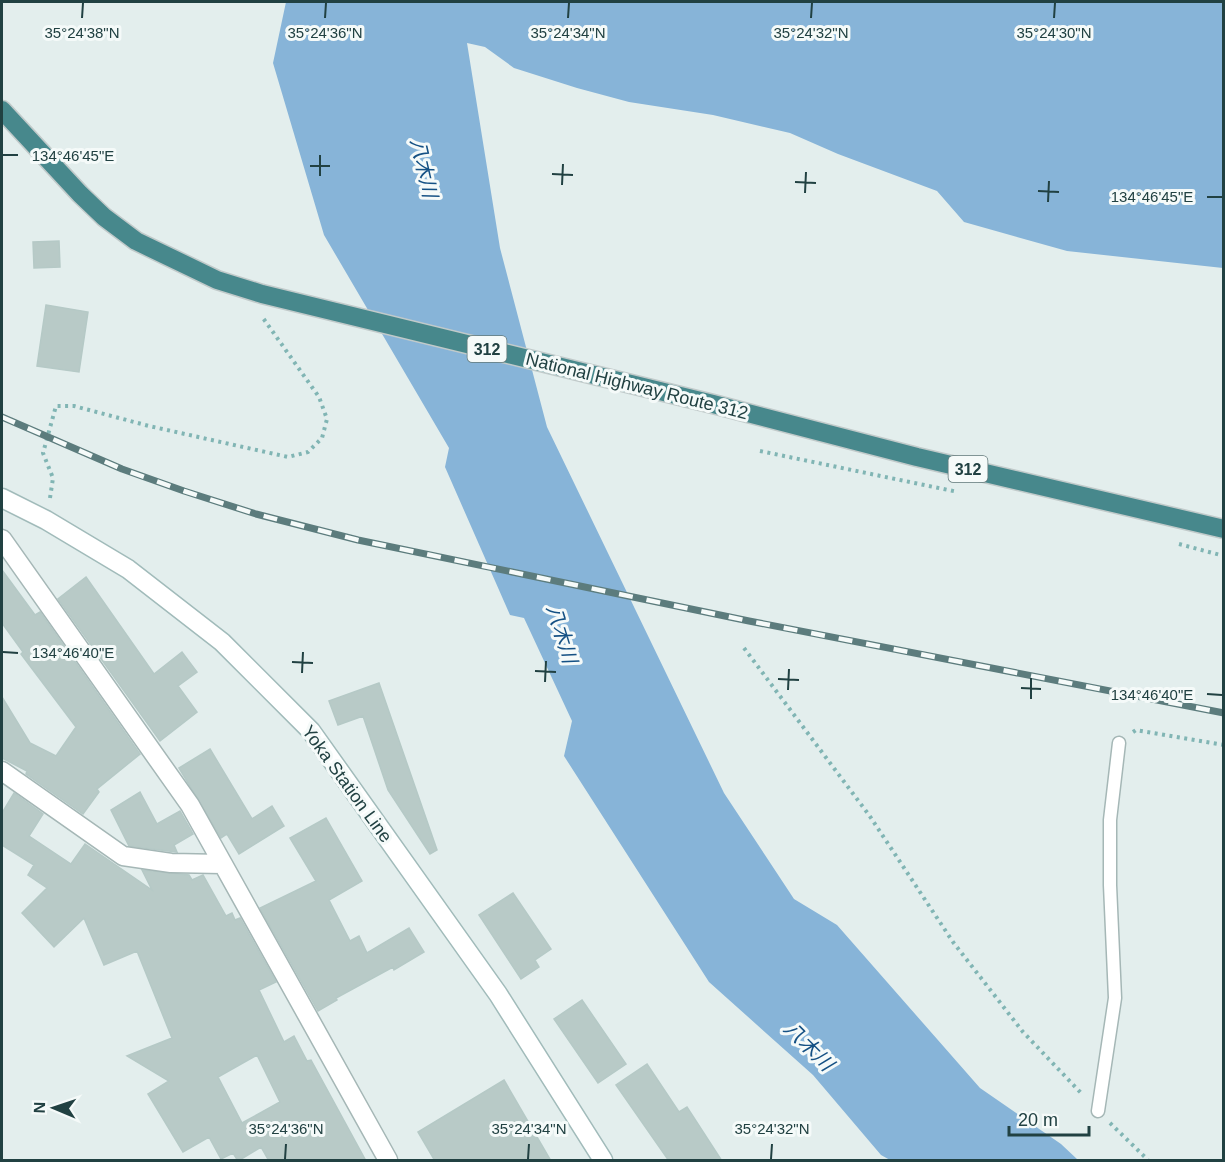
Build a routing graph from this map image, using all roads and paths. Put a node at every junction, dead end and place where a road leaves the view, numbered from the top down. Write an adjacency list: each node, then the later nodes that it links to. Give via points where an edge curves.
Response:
1 (2, 110): 2 (highway, National Highway Route 312 / 312, via 104,217 136,241)
2 (241, 288): 6 (path, via 319,397 327,418 322,438 308,452 288,457 74,406 56,406 44,453 53,478); 7 (highway, National Highway Route 312 / 312, via 917,457)
3 (760, 451): 4 (path)
4 (966, 494)
5 (2, 498): 6 (street, Yoka Station Line)
6 (46, 520): 16 (street, Yoka Station Line, via 128,568 222,642 311,731 498,994)
7 (1224, 529)
8 (2, 539): 13 (street, via 190,805)
9 (744, 648): 14 (path, via 869,815 953,942 1023,1032)
10 (1119, 743): 11 (path, via 1136,730); 14 (lane, via 1110,820 1115,998)
11 (1224, 745)
12 (2, 771): 13 (street, via 123,856 171,863)
13 (222, 864): 15 (street)
14 (1098, 1111): 17 (path)
15 (388, 1161)
16 (603, 1161)
17 (1148, 1161)

